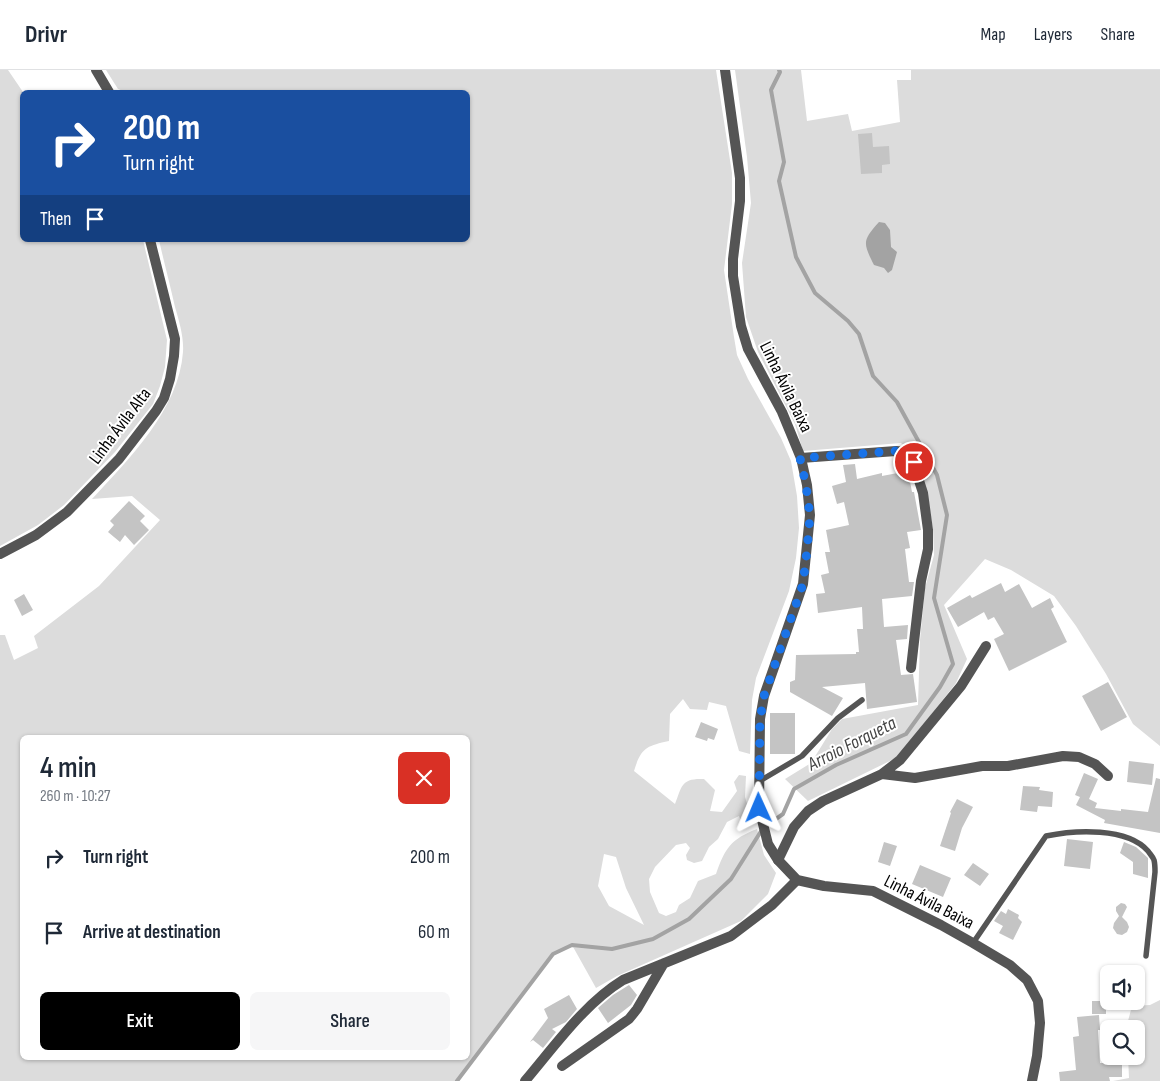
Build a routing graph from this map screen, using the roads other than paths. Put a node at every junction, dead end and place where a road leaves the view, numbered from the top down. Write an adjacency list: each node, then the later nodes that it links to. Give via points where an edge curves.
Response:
1 (96, 70): 3 (street)
2 (725, 70): 5 (street, Linha Ávila Baixa, via 740,178 733,268 741,326 748,349 782,412)
3 (108, 90)
4 (150, 242): 6 (street, Linha Ávila Alta, via 174,339 174,356 164,398 118,459 67,512 52,525)
5 (800, 458): 8 (street, via 896,451 906,452 914,462 923,493 928,549 920,581); 12 (street, Linha Ávila Baixa, via 810,516 803,584 764,696)
6 (0, 554)
7 (986, 646): 10 (street, via 962,686 900,760)
8 (911, 668)
9 (862, 700): 12 (lane, via 838,718 802,756)
10 (882, 774): 11 (street, via 915,778 1063,756 1079,757 1095,764); 13 (street, via 808,811 794,827)
11 (1108, 776)
12 (758, 782): 13 (street, Linha Ávila Baixa, via 759,808 768,844)
13 (778, 860): 14 (street, Linha Ávila Baixa)
14 (797, 880): 15 (street, Linha Ávila Baixa, via 873,891); 17 (street, via 772,905 731,936)
15 (973, 943): 16 (lane, via 1046,836 1102,832 1123,835 1141,843 1154,858); 20 (street, Linha Ávila Baixa, via 1027,980 1038,1001 1039,1031)
16 (1146, 956)
17 (664, 963): 18 (street, via 629,1019); 19 (street, via 606,990)
18 (562, 1066)
19 (525, 1081)
20 (1032, 1081)

